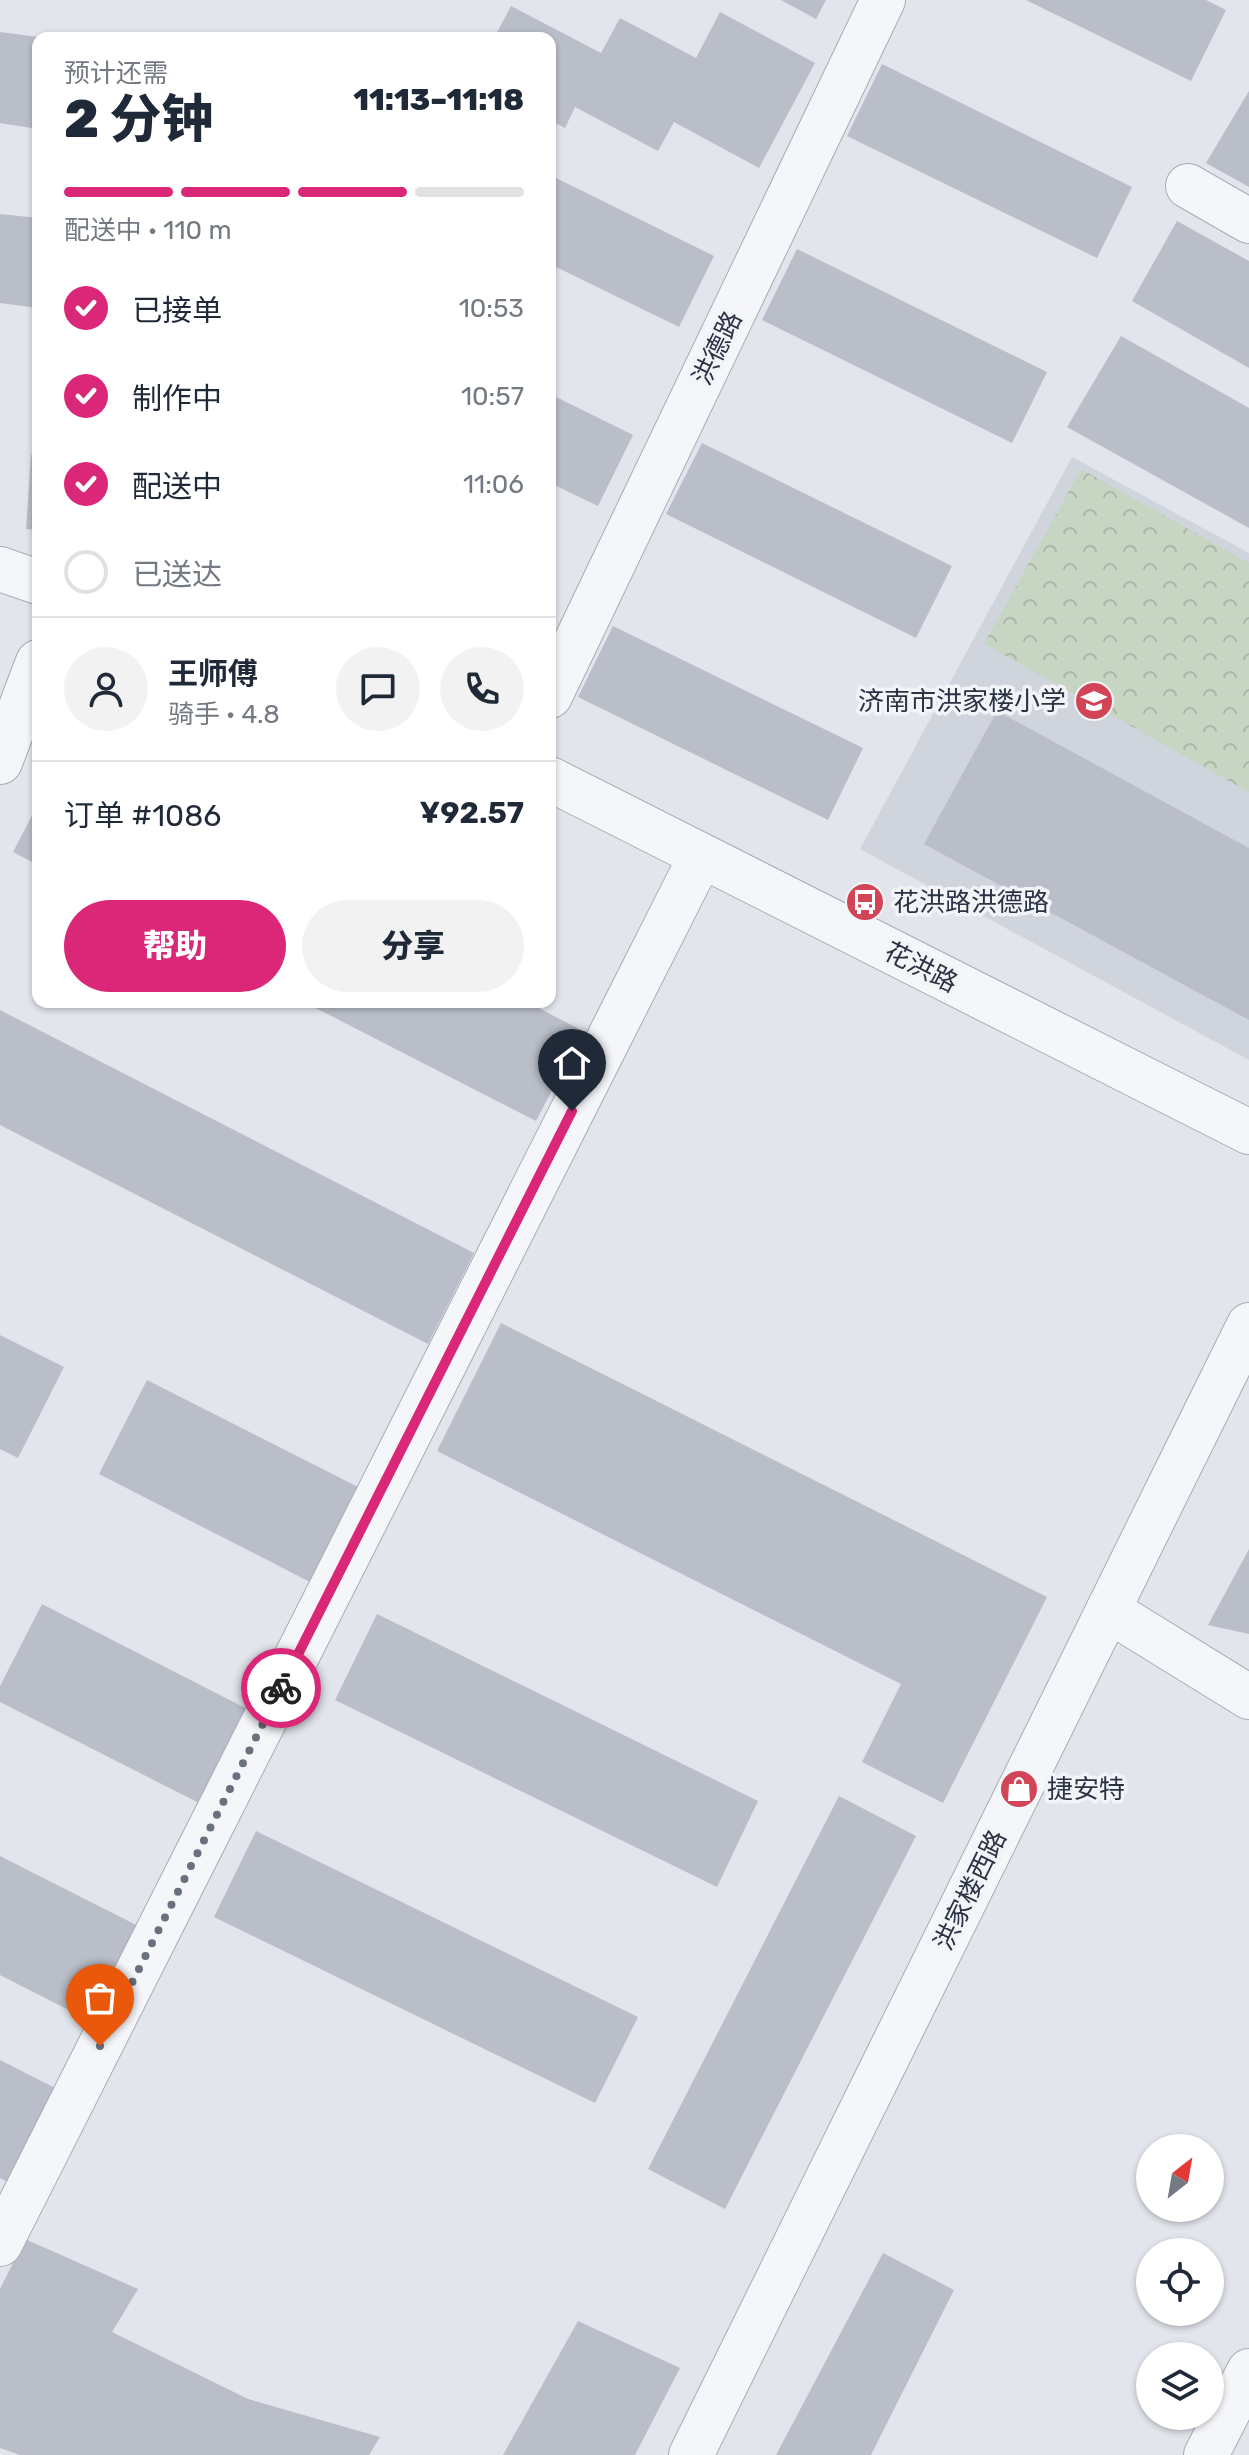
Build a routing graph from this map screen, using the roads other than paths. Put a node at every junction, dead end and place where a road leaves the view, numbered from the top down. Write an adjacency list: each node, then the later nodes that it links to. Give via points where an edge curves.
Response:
1 (883, 0): 7 (street, 洪德路)
2 (1188, 186): 3 (street)
3 (1249, 221)
4 (0, 569): 5 (street)
5 (32, 580)
6 (32, 678): 8 (street)
7 (556, 683)
8 (0, 762)
9 (556, 782): 10 (street, 花洪路)
10 (701, 856): 11 (street, 花洪路); 15 (street)
11 (1249, 1132)
12 (1249, 1325): 13 (street, 洪家楼西路)
13 (1108, 1610): 14 (street); 17 (street, 洪家楼西路)
14 (1249, 1697)
15 (0, 2244)
16 (1249, 2371): 18 (street)
17 (691, 2455)
18 (1206, 2455)

